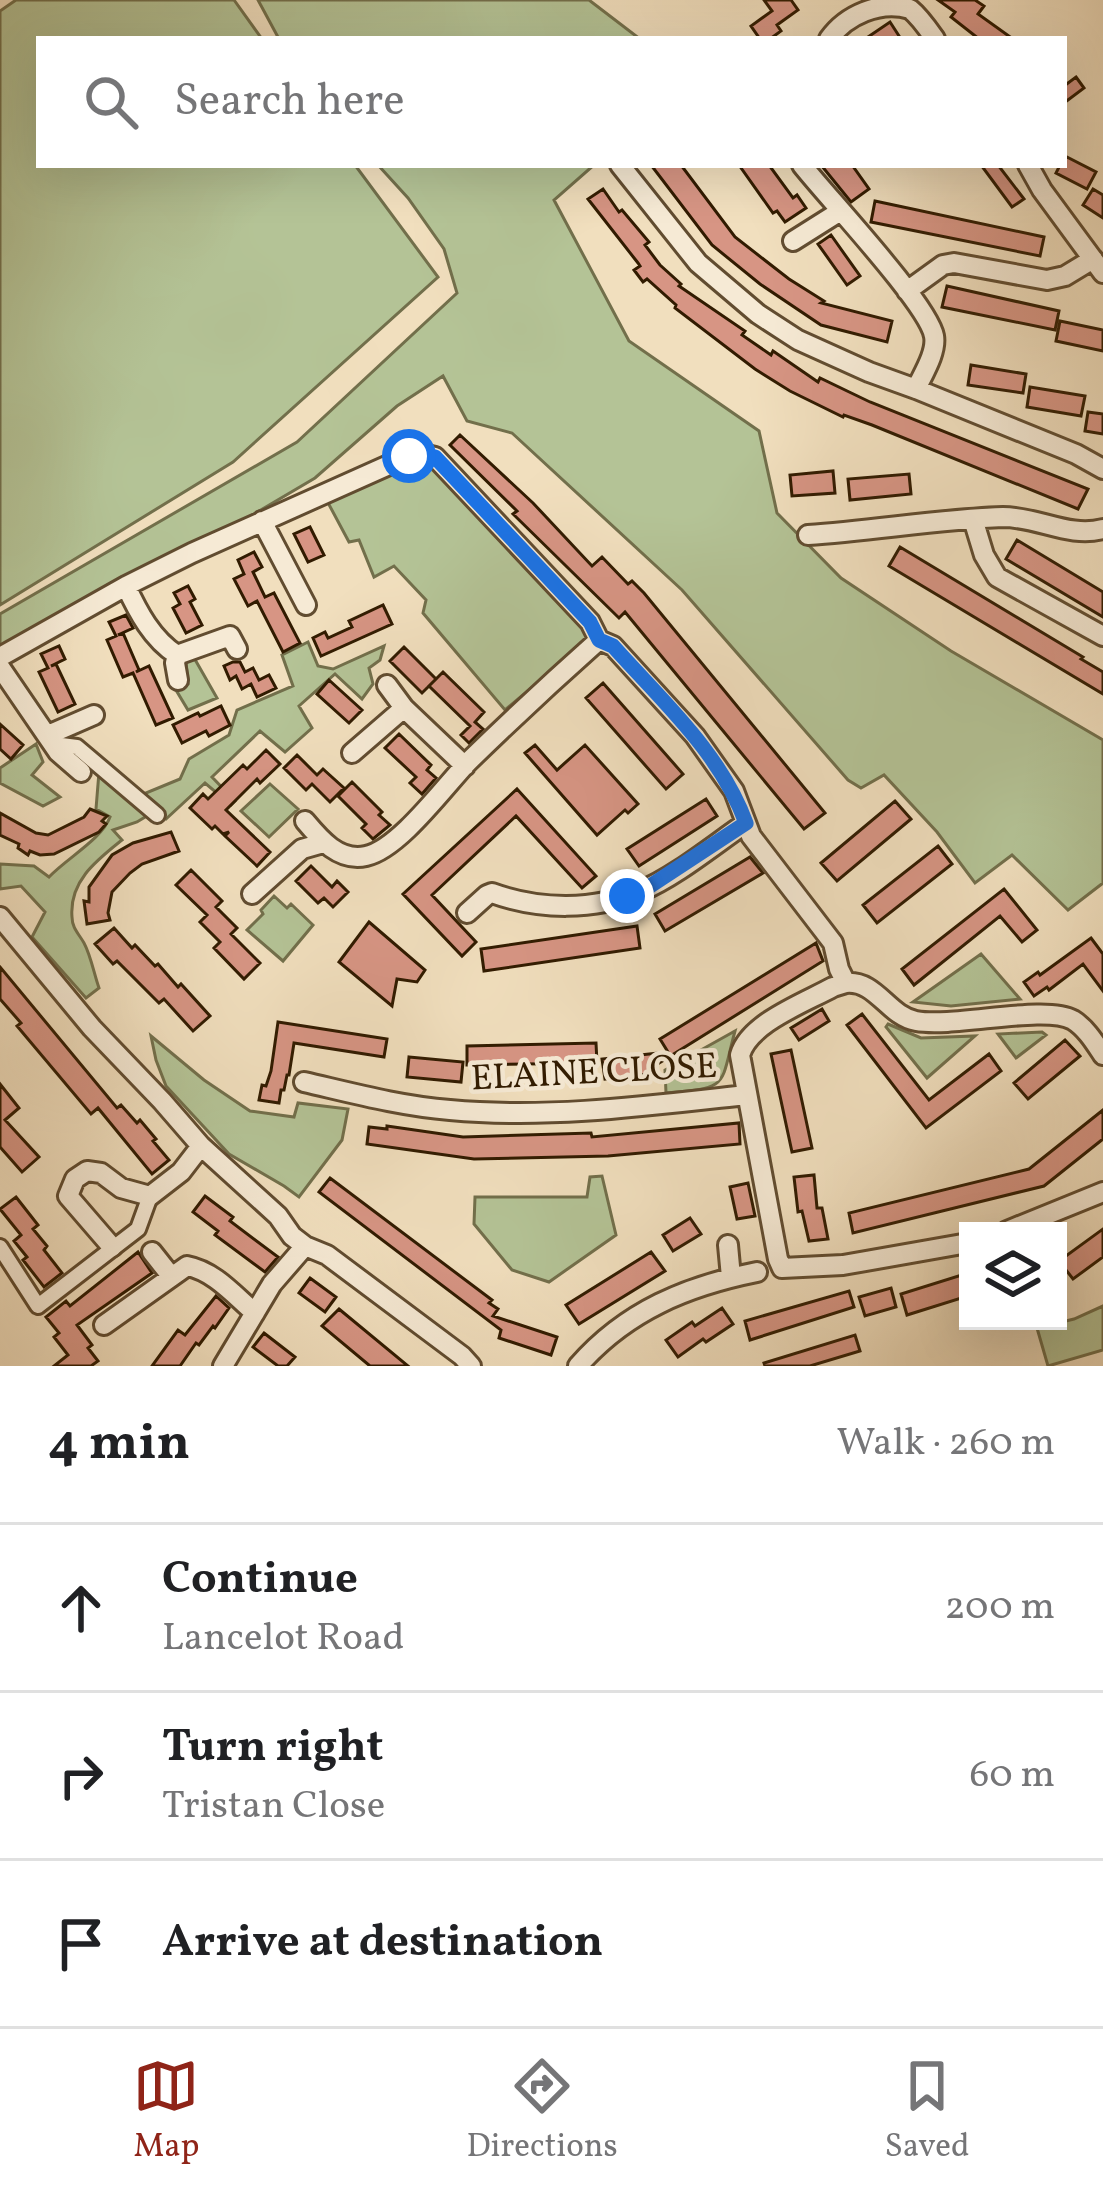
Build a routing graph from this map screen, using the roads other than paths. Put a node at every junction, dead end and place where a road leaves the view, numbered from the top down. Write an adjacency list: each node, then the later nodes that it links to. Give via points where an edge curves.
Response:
1 (832, 36): 2 (street, via 855,10 889,2 913,11)
2 (933, 36)
3 (622, 168): 10 (street, via 698,263 758,314 833,357)
4 (804, 168): 6 (street)
5 (1030, 168): 8 (street)
6 (839, 212): 7 (street); 9 (street)
7 (794, 241)
8 (1098, 266): 9 (street, via 1046,280 954,263)
9 (908, 291): 10 (street, via 934,337)
10 (916, 388): 11 (street)
11 (1103, 469)
12 (973, 519): 14 (street); 15 (street, via 842,543); 18 (street, via 998,577)
13 (262, 521): 16 (street); 17 (street); 19 (street, via 409,456 435,457)
14 (1103, 529)
15 (808, 535)
16 (126, 586): 21 (street, via 158,640); 22 (street)
17 (306, 605)
18 (1103, 636)
19 (599, 640): 30 (street); 34 (street, via 695,736)
20 (237, 649): 21 (street, via 230,636)
21 (177, 655): 24 (street)
22 (0, 657)
23 (0, 667): 28 (street)
24 (178, 680)
25 (387, 686): 26 (street)
26 (404, 708): 29 (street); 30 (street)
27 (94, 715): 28 (street)
28 (51, 740): 31 (street); 32 (street, via 77,747)
29 (352, 753)
30 (465, 766): 35 (street, via 386,848 364,857)
31 (81, 772)
32 (157, 815)
33 (304, 821): 35 (street)
34 (746, 823): 37 (street, via 627,896 540,907 492,893); 39 (street, via 833,943)
35 (323, 843): 36 (street, via 302,850)
36 (252, 894)
37 (467, 913)
38 (0, 917): 43 (street)
39 (846, 983): 40 (street, via 869,988 916,1021 1072,1019); 42 (street, via 744,1041)
40 (1103, 1055)
41 (304, 1082): 42 (street, ELAINE CLOSE, via 489,1113)
42 (746, 1095): 48 (street, via 782,1268)
43 (201, 1146): 45 (street); 49 (street)
44 (1103, 1192): 46 (street)
45 (150, 1196): 51 (street, via 138,1229); 51 (street, via 101,1173 75,1179 68,1196)
46 (1029, 1222)
47 (728, 1245): 55 (street)
48 (959, 1245)
49 (305, 1246): 56 (street); 58 (street)
50 (0, 1247): 51 (street, via 38,1306)
51 (112, 1247)
52 (152, 1252): 54 (street)
53 (757, 1272): 55 (street)
54 (171, 1276): 56 (street, via 193,1267); 57 (street)
55 (730, 1277): 61 (street, via 669,1297 597,1344)
56 (255, 1313): 59 (street)
57 (104, 1324)
58 (467, 1361): 60 (street)
59 (223, 1366)
60 (488, 1366)
61 (578, 1366)

